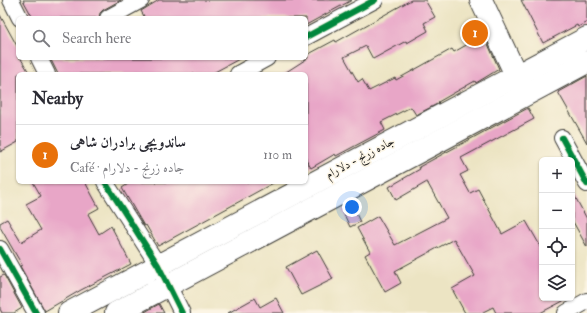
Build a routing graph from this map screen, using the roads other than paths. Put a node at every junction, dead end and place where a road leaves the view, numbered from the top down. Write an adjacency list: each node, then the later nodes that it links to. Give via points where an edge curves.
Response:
1 (11, 0): 6 (street)
2 (141, 0): 7 (street)
3 (376, 0): 8 (street)
4 (481, 0): 15 (main road)
5 (496, 0): 15 (main road)
6 (19, 16)
7 (112, 16)
8 (308, 36)
9 (587, 38): 15 (main road, جاده زرنج - دلارام)
10 (40, 60): 13 (street)
11 (263, 60): 14 (street)
12 (587, 62): 16 (main road, جاده زرنج - دلارام)
13 (46, 72)
14 (242, 72)
15 (523, 72): 16 (main road); 21 (main road, جاده زرنج - دلارام)
16 (534, 90): 22 (main road, جاده زرنج - دلارام)
17 (562, 138): 19 (street)
18 (106, 184): 21 (street)
19 (587, 184)
20 (0, 249): 24 (street)
21 (158, 266): 22 (street); 25 (main road, جاده زرنج - دلارام)
22 (168, 286): 26 (main road, جاده زرنج - دلارام); 27 (street)
23 (587, 301): 28 (street)
24 (36, 313)
25 (69, 313)
26 (116, 313)
27 (182, 313)
28 (566, 313)

